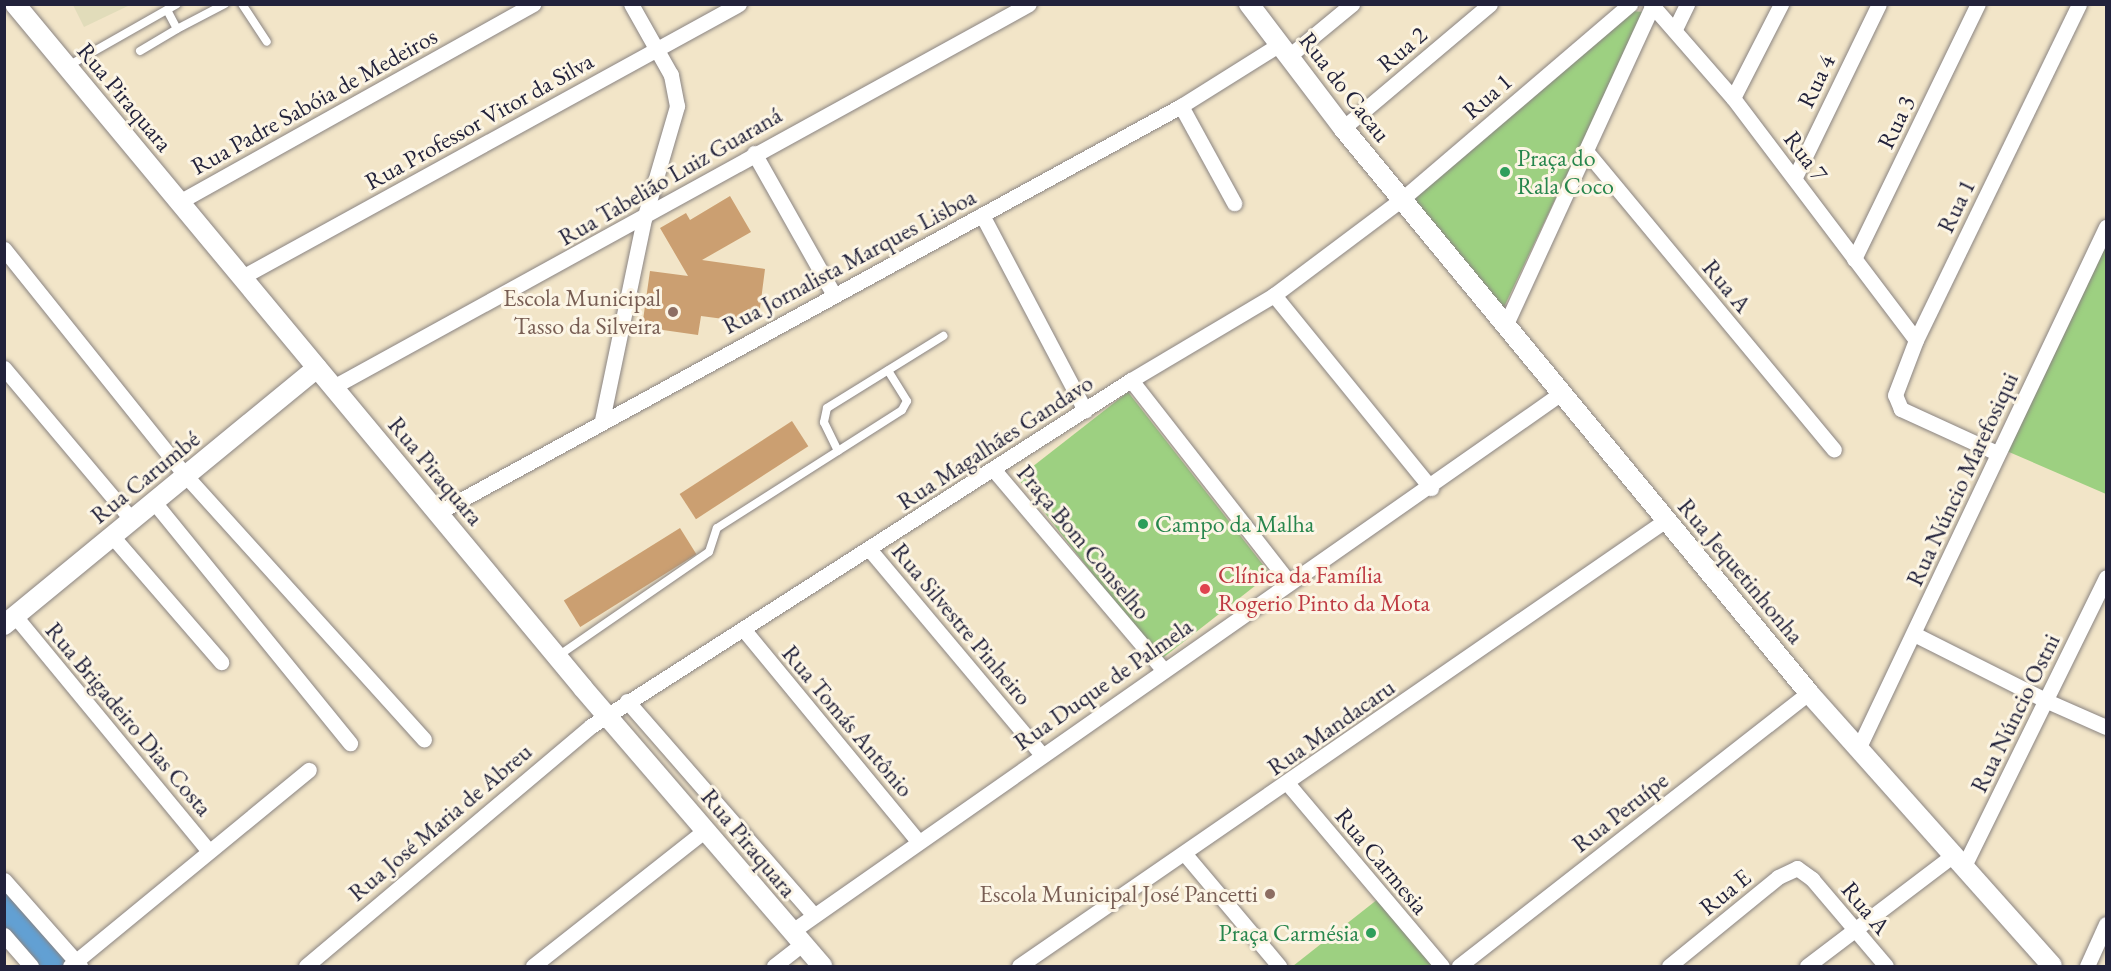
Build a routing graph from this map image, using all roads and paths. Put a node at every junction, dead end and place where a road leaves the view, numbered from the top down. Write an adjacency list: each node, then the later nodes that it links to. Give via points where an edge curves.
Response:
1 (15, 4): 26 (street, Rua Piraquara)
2 (177, 4): 19 (lane)
3 (225, 4): 20 (lane)
4 (242, 4): 22 (lane)
5 (534, 4): 34 (street, Rua Padre Sabóia de Medeiros)
6 (631, 4): 23 (street)
7 (739, 4): 23 (street, Rua Professor Vitor da Silva)
8 (1029, 4): 31 (street, Rua Tabelião Luiz Guaraná)
9 (1249, 4): 24 (street, Rua do Cacau)
10 (1352, 4): 24 (street, Rua Jornalista Marques Lisboa)
11 (1490, 4): 29 (street, Rua 2)
12 (1630, 4): 33 (street, Rua 1)
13 (1687, 4): 21 (street)
14 (1781, 4): 27 (street)
15 (1879, 4): 32 (street, Rua 4)
16 (1978, 4): 40 (street, Rua 3)
17 (2079, 4): 46 (street, Rua 1)
18 (1652, 5): 21 (street, Rua 7); 30 (street)
19 (167, 10): 20 (lane); 26 (lane)
20 (177, 29): 25 (lane)
21 (1675, 29): 27 (street, Rua 7)
22 (267, 42)
23 (656, 49): 37 (street, via 670,75 677,106); 41 (street, Rua Professor Vitor da Silva)
24 (1285, 50): 28 (street, Rua Jornalista Marques Lisboa); 29 (street, Rua do Cacau)
25 (140, 51)
26 (67, 67): 34 (street, Rua Piraquara)
27 (1733, 98): 32 (street, Rua 7)
28 (1181, 106): 35 (street); 36 (street, Rua Jornalista Marques Lisboa)
29 (1343, 128): 33 (street, Rua do Cacau)
30 (1586, 151): 44 (street); 56 (street, Rua A)
31 (754, 153): 37 (street, Rua Tabelião Luiz Guaraná); 42 (street)
32 (1795, 177): 40 (street, Rua 7)
33 (1402, 199): 43 (street, Rua Magalhães Gandavo); 44 (street, Rua Jequetinhonha)
34 (180, 202): 41 (street, Rua Piraquara)
35 (1234, 203)
36 (982, 215): 42 (street, Rua Jornalista Marques Lisboa); 54 (street)
37 (644, 219): 52 (street, Rua Tabelião Luiz Guaraná); 55 (street)
38 (2106, 227): 58 (street, Rua Núncio Marefosiqui)
39 (4, 249): 60 (street)
40 (1854, 259): 46 (street, Rua 7)
41 (242, 278): 48 (street, Rua Piraquara)
42 (833, 293): 55 (street, Rua Jornalista Marques Lisboa)
43 (1274, 295): 50 (street, Rua Magalhães Gandavo); 61 (street)
44 (1506, 324): 53 (street, Rua Jequetinhonha)
45 (944, 336): 49 (lane)
46 (1916, 340): 58 (street, Rua 1, via 1895,395 1901,409)
47 (4, 368): 51 (street)
48 (317, 368): 52 (street, Rua Piraquara); 60 (street, Rua Carumbé)
49 (888, 371): 57 (lane, via 827,408 824,422); 57 (lane, via 906,406)
50 (1131, 380): 54 (street, Rua Magalhães Gandavo); 69 (street)
51 (10, 385): 64 (street)
52 (333, 387): 63 (street, Rua Piraquara)
53 (1560, 394): 61 (street, Rua Duque de Palmela); 65 (street, Rua Jequetinhonha)
54 (1085, 410): 59 (street, Rua Magalhães Gandavo)
55 (602, 420): 63 (street, Rua Jornalista Marques Lisboa)
56 (1834, 450)
57 (838, 451): 73 (lane, via 717,528 709,552)
58 (1997, 453): 72 (street, Rua Núncio Marefosiqui)
59 (994, 470): 67 (street, Rua Magalhães Gandavo); 75 (street, Praça Bom Conselho)
60 (186, 476): 62 (street, Rua Carumbé); 81 (street)
61 (1431, 488): 69 (street, Rua Duque de Palmela)
62 (154, 502): 64 (street, Rua Carumbé); 82 (street)
63 (437, 513): 73 (street, Rua Piraquara)
64 (132, 520): 66 (street, Rua Carumbé)
65 (1666, 520): 76 (street, Rua Jequetinhonha); 86 (street, Rua Mandacaru)
66 (112, 536): 70 (street, Rua Carumbé); 74 (street)
67 (870, 550): 71 (street, Rua Magalhães Gandavo); 84 (street, Rua Silvestre Pinheiro)
68 (2106, 577): 78 (street, Rua Núncio Ostni)
69 (1288, 581): 75 (street, Rua Duque de Palmela)
70 (10, 620): 89 (street, Rua Brigadeiro Dias Costa)
71 (744, 630): 77 (street, Rua Magalhães Gandavo); 88 (street, Rua Tomás Antônio)
72 (1914, 634): 78 (street); 83 (street, Rua Núncio Marefosiqui)
73 (557, 656): 79 (street, Rua Piraquara)
74 (221, 662)
75 (1163, 669): 84 (street, Rua Duque de Palmela)
76 (1809, 693): 83 (street, Rua Jequetinhonha); 108 (street, Rua Peruípe)
77 (627, 701): 79 (street, Rua Magalhães Gandavo); 94 (street)
78 (2047, 702): 80 (street); 91 (street, Rua Núncio Ostni)
79 (606, 715): 87 (street, Rua Piraquara); 101 (street, Rua José Maria de Abreu)
80 (2106, 727)
81 (424, 739)
82 (350, 743)
83 (1858, 750): 91 (street, Rua Jequetinhonha)
84 (1042, 755): 88 (street, Rua Duque de Palmela)
85 (309, 770): 89 (street)
86 (1288, 784): 90 (street, Rua Mandacaru); 107 (street, Rua Carmesia)
87 (705, 831): 98 (street, Rua Piraquara); 102 (street)
88 (918, 841): 94 (street, Rua Duque de Palmela)
89 (208, 850): 99 (street)
90 (1185, 853): 105 (street, Rua Mandacaru); 106 (street)
91 (1958, 862): 96 (street); 112 (street, Rua Jequetinhonha)
92 (1812, 879): 96 (street, Rua A); 109 (street, Rua E, via 1797,868 1784,874)
93 (4, 880): 99 (street)
94 (814, 915): 98 (street, Rua Duque de Palmela)
95 (2106, 924): 113 (street)
96 (1855, 928): 110 (street); 111 (street, Rua A)
97 (4, 935): 100 (street)
98 (796, 938): 103 (street, Rua Duque de Palmela); 104 (street, Rua Piraquara)
99 (75, 965)
100 (31, 966)
101 (306, 966)
102 (533, 966)
103 (774, 966)
104 (822, 966)
105 (1019, 966)
106 (1279, 966)
107 (1442, 966)
108 (1459, 966)
109 (1669, 966)
110 (1807, 966)
111 (1886, 966)
112 (2052, 966)
113 (2087, 966)

